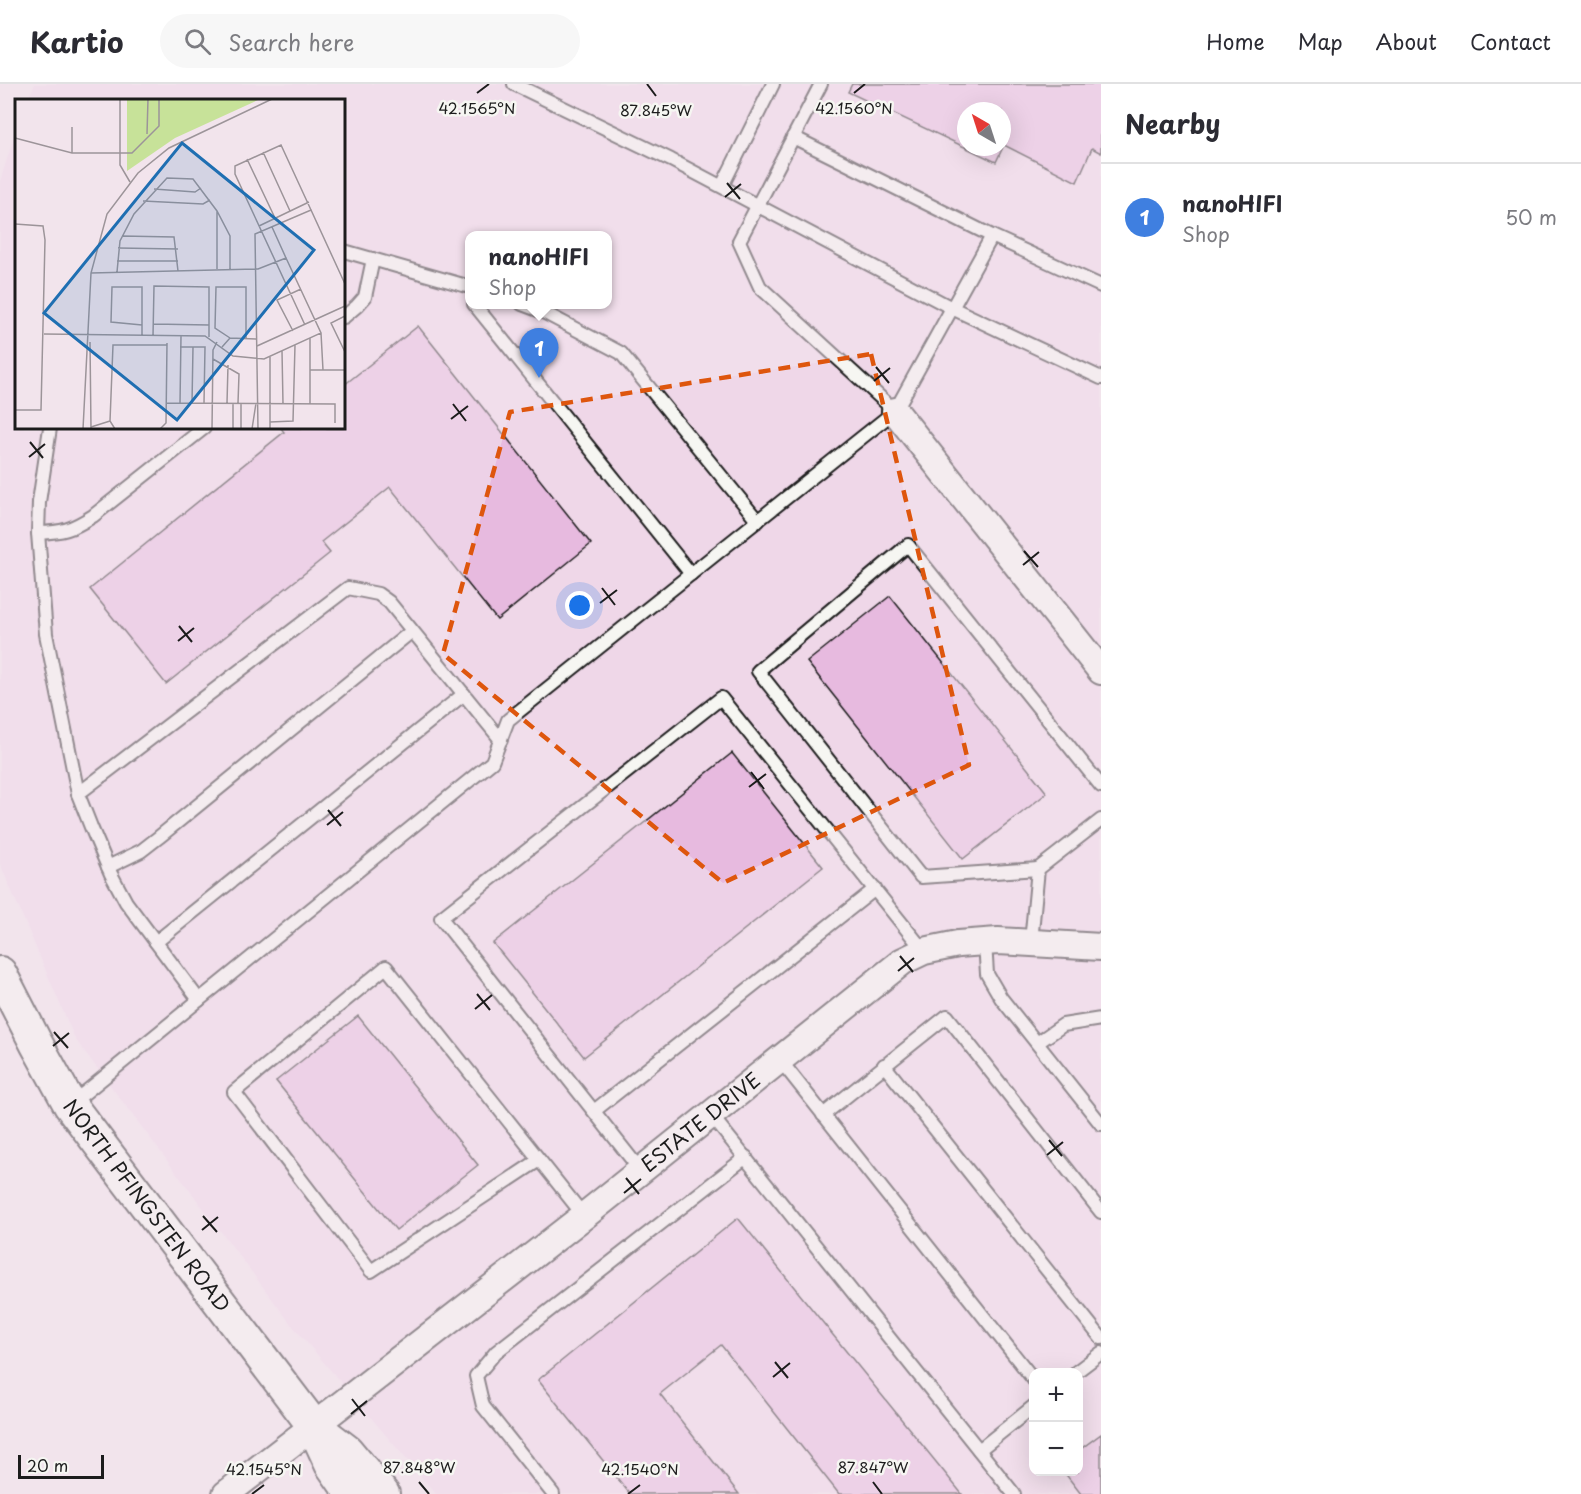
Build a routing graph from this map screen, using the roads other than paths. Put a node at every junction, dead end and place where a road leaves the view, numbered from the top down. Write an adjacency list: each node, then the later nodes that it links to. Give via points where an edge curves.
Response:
1 (514, 84): 5 (lane)
2 (773, 84): 5 (lane)
3 (821, 84): 4 (lane)
4 (794, 137): 6 (lane); 7 (lane)
5 (722, 186): 6 (lane)
6 (758, 205): 14 (lane); 19 (lane, via 739,241 760,287)
7 (992, 236): 12 (lane); 14 (lane)
8 (345, 251): 9 (lane)
9 (374, 259): 10 (lane); 17 (lane, via 365,297)
10 (456, 282): 11 (lane); 13 (lane)
11 (465, 285)
12 (1101, 286)
13 (465, 293)
14 (952, 308): 18 (lane); 19 (lane)
15 (478, 309): 24 (lane)
16 (535, 309): 22 (lane, via 621,353)
17 (345, 316)
18 (1101, 378)
19 (895, 411): 22 (lane); 26 (street)
20 (50, 429): 23 (lane)
21 (203, 429): 23 (lane, via 78,526)
22 (758, 521): 24 (lane)
23 (38, 533): 30 (lane, via 46,634)
24 (691, 574): 28 (lane, via 508,720)
25 (412, 631): 27 (lane); 30 (lane, via 378,594 348,588); 32 (lane, via 141,851)
26 (1101, 671)
27 (464, 694): 28 (lane); 35 (lane)
28 (501, 740): 41 (lane, via 492,762)
29 (1101, 786): 33 (lane, via 908,545 758,670 921,877)
30 (78, 794): 32 (lane)
31 (1101, 820): 33 (lane)
32 (108, 867): 35 (lane, via 126,902)
33 (1038, 869): 37 (lane)
34 (875, 889): 39 (lane); 47 (lane); 47 (lane, via 721,698 441,918)
35 (156, 942): 41 (lane)
36 (985, 942): 37 (street, ESTATE DRIVE); 39 (street, ESTATE DRIVE); 43 (lane, via 987,975)
37 (1031, 942): 38 (street, ESTATE DRIVE)
38 (1101, 947)
39 (924, 951): 44 (street, ESTATE DRIVE, via 903,962)
40 (0, 973): 46 (street, NORTH PFINGSTEN ROAD)
41 (199, 1000): 46 (lane)
42 (1101, 1019): 43 (lane, via 1063,1025)
43 (1036, 1043): 50 (lane)
44 (780, 1060): 48 (street, ESTATE DRIVE); 49 (lane)
45 (884, 1065): 49 (lane); 54 (lane, via 947,1016); 56 (lane)
46 (70, 1105): 61 (street, NORTH PFINGSTEN ROAD)
47 (594, 1111): 53 (lane)
48 (711, 1115): 51 (lane); 53 (street, ESTATE DRIVE)
49 (823, 1115): 59 (lane)
50 (1101, 1124)
51 (746, 1156): 62 (lane); 66 (lane, via 496,1352 476,1376 483,1406)
52 (539, 1160): 52 (lane, via 386,967 234,1092 371,1271); 55 (lane)
53 (641, 1171): 55 (street, ESTATE DRIVE)
54 (1101, 1212)
55 (584, 1216): 61 (street, ESTATE DRIVE)
56 (1101, 1338)
57 (1101, 1353): 58 (lane)
58 (1081, 1368)
59 (1029, 1374)
60 (1029, 1410): 62 (lane)
61 (313, 1425): 63 (street, ESTATE DRIVE); 64 (street, NORTH PFINGSTEN ROAD, via 331,1464); 65 (street, NORTH PFINGSTEN ROAD, via 347,1451)
62 (979, 1450): 67 (lane)
63 (226, 1494)
64 (352, 1494)
65 (383, 1494)
66 (553, 1494)
67 (1014, 1494)

